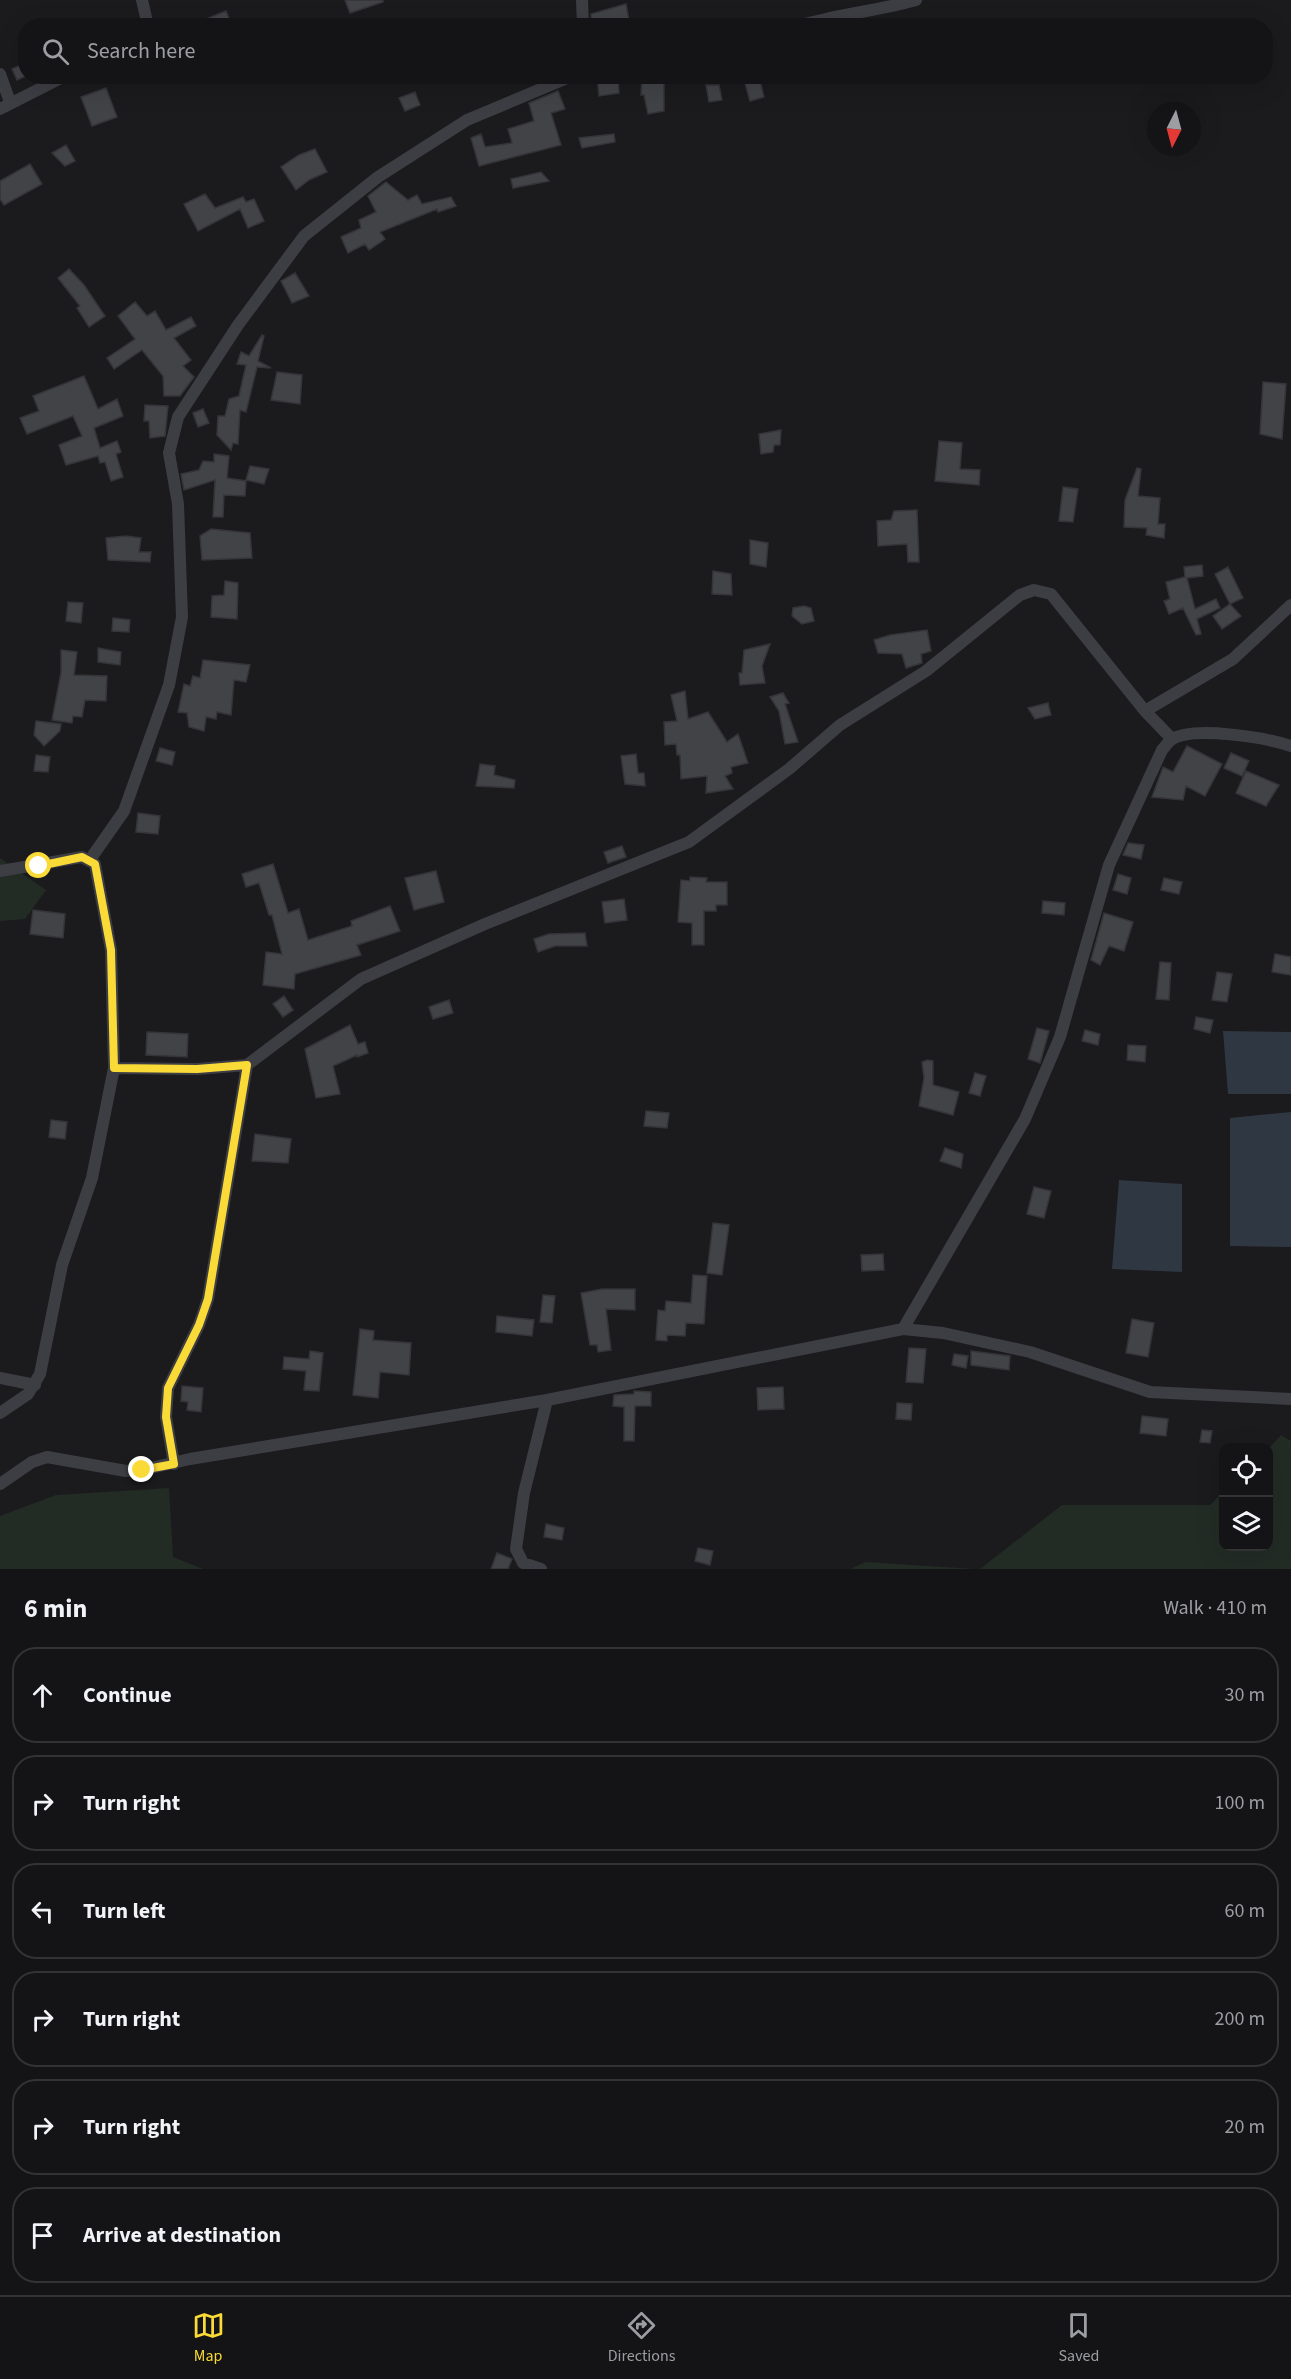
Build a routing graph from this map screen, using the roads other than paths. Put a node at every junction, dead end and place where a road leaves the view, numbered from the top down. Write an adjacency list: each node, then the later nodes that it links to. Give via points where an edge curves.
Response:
1 (142, 0): 4 (street)
2 (582, 0): 5 (street)
3 (916, 0): 6 (street)
4 (146, 18)
5 (583, 18)
6 (826, 18)
7 (0, 74): 10 (street)
8 (49, 84): 10 (street)
9 (553, 84): 15 (street, via 467,120 378,177 304,236 238,325 178,417 169,453 178,504 182,617 169,685 124,811)
10 (5, 106)
11 (1291, 605): 12 (street, via 1233,659)
12 (1145, 711): 13 (street); 17 (street, via 1050,594 1034,590 1020,595 926,671 840,725 789,769 689,842 361,979)
13 (1172, 739): 14 (street, via 1194,733 1261,737); 19 (street, via 1162,750 1108,865 1060,1036 1025,1119)
14 (1291, 746)
15 (89, 861): 16 (street, via 82,857); 18 (street, via 95,864 111,950)
16 (0, 871)
17 (247, 1065): 18 (street); 25 (street, via 208,1299 168,1388 166,1417)
18 (114, 1068): 21 (street, via 92,1178 62,1265)
19 (903, 1329): 22 (street); 23 (street, via 943,1333 1030,1352 1150,1392)
20 (0, 1378): 21 (street)
21 (35, 1385): 24 (street)
22 (547, 1400): 25 (street); 27 (street, via 524,1493 516,1549 523,1563)
23 (1291, 1400)
24 (0, 1413)
25 (174, 1464): 26 (street, via 126,1472 47,1457 32,1462)
26 (0, 1484)
27 (541, 1569)

